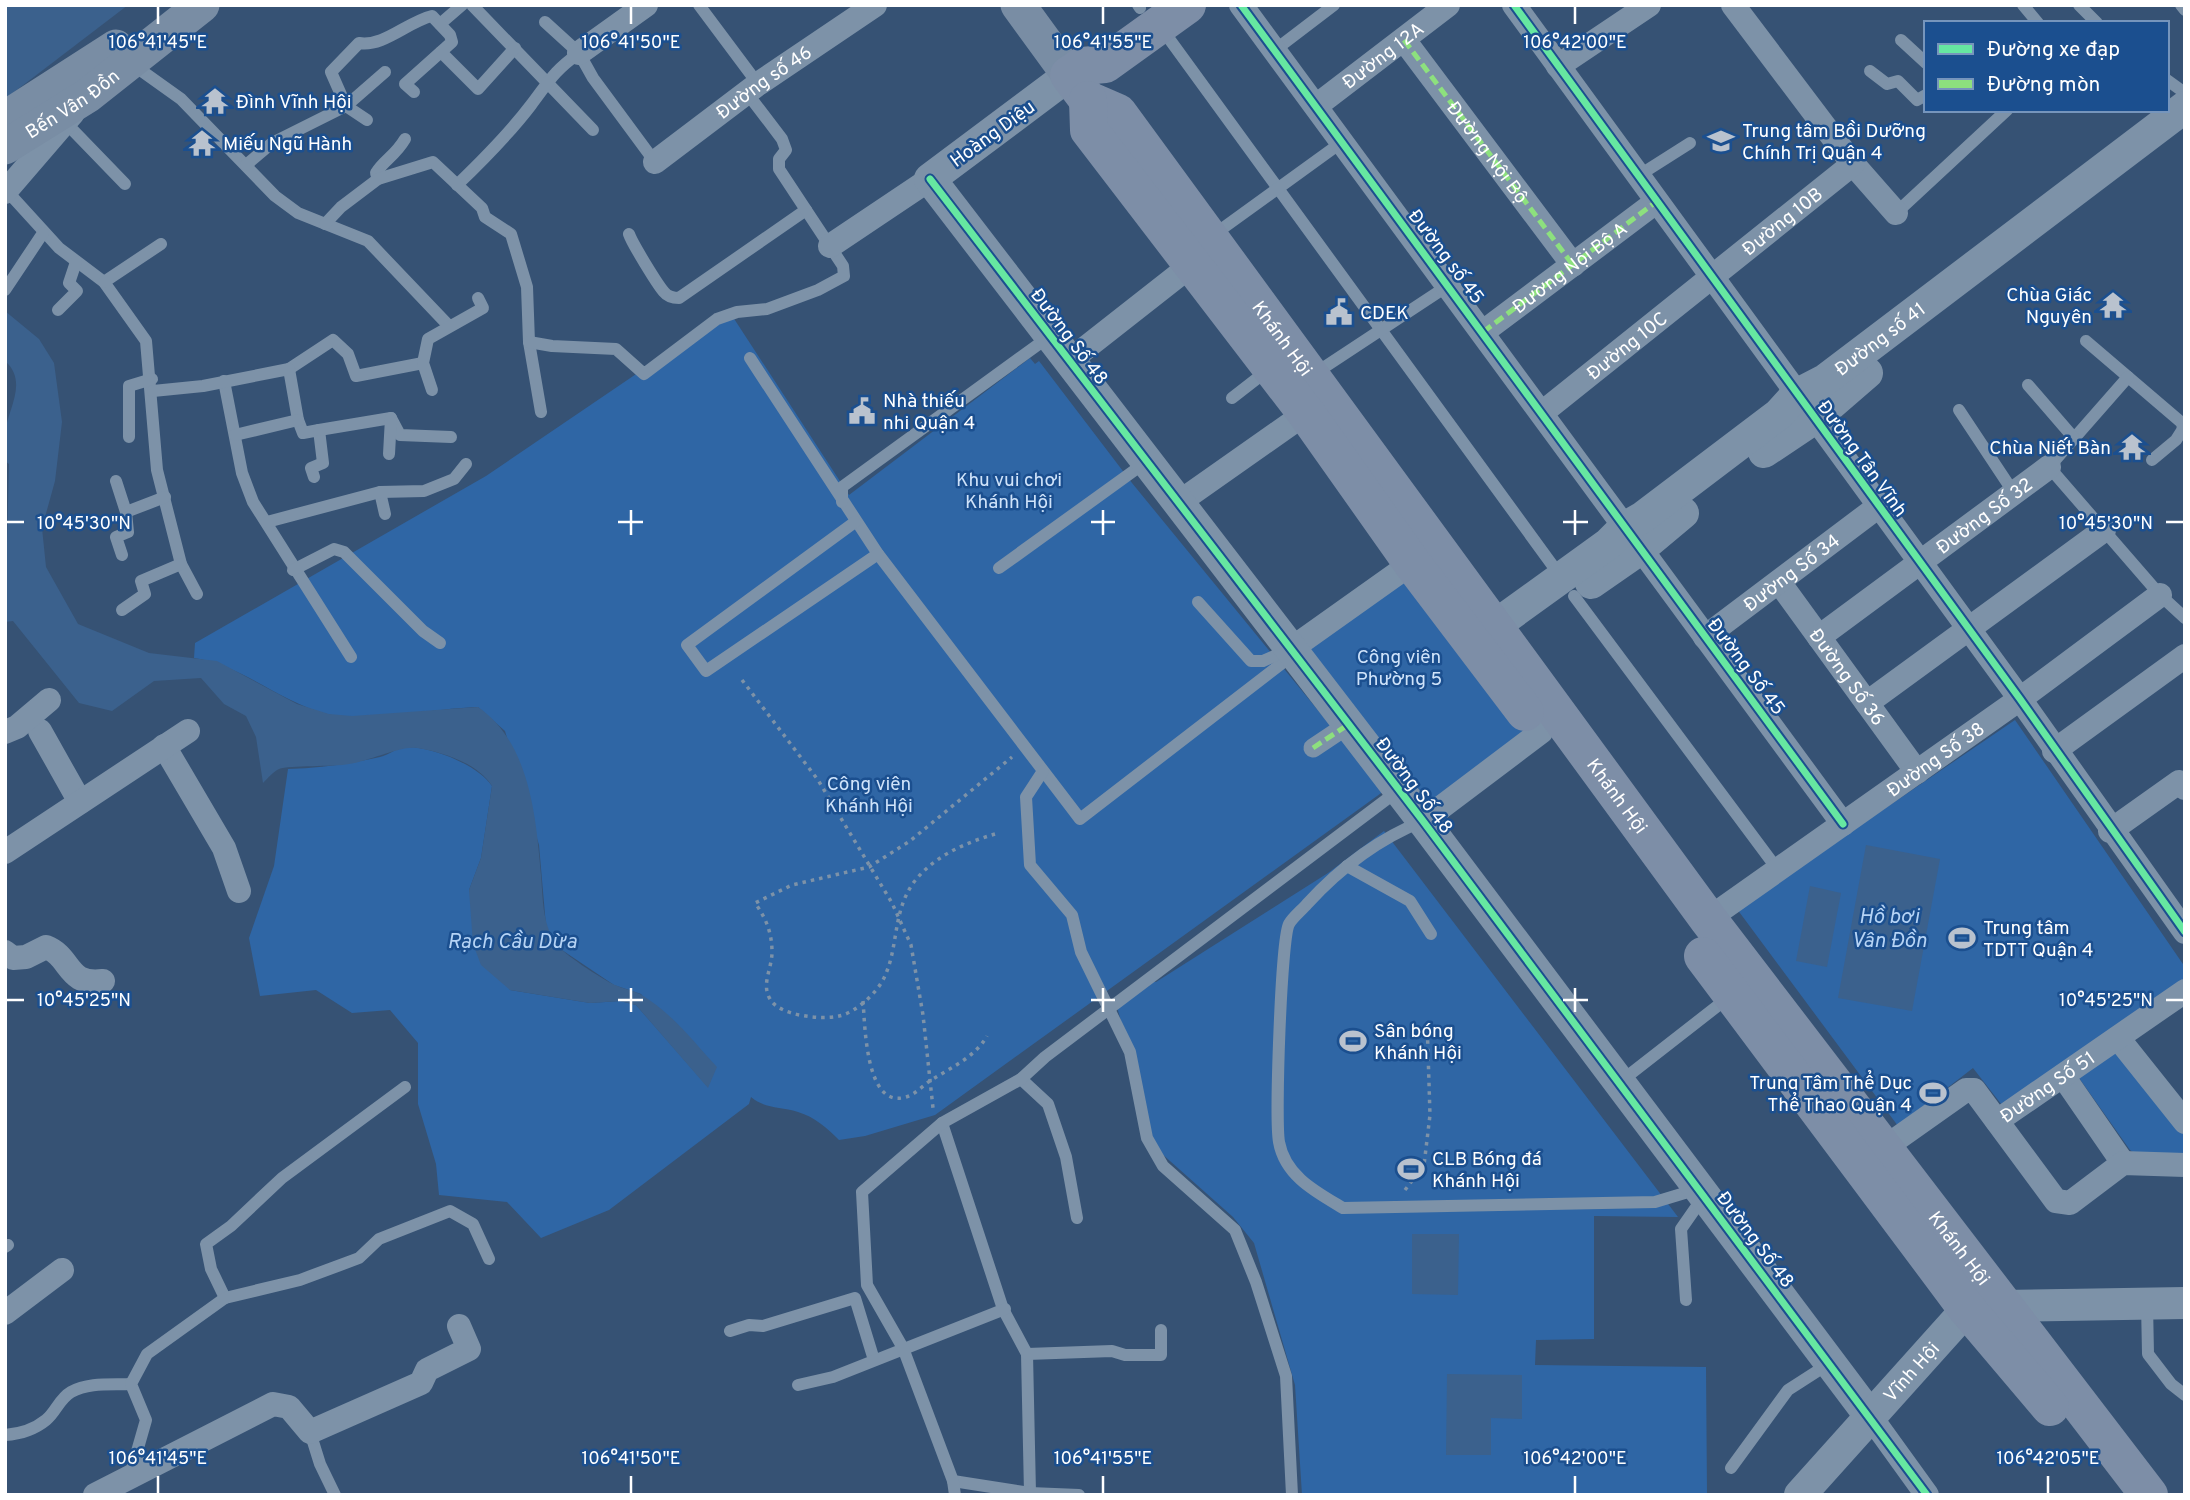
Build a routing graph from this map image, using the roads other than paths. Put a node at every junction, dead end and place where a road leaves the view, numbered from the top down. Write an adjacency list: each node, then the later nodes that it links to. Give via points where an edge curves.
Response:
1 (172, 5): 47 (main road, Bến Vân Đồn, via 107,54)
2 (202, 5): 31 (main road, Bến Vân Đồn)
3 (462, 5): 23 (lane)
4 (646, 5): 29 (street)
5 (699, 5): 38 (lane)
6 (874, 5): 38 (street, Đường số 46)
7 (1018, 5): 36 (main road, Khánh Hội)
8 (1241, 5): 27 (street, Đường số 45)
9 (1334, 5): 27 (lane)
10 (1448, 5): 24 (street, Đường 12A)
11 (1514, 5): 32 (street, Đường Tân Vĩnh)
12 (1649, 5): 32 (street)
13 (1732, 5): 57 (street)
14 (2023, 5): 20 (lane)
15 (2079, 5): 21 (lane)
16 (2181, 5): 19 (lane)
17 (479, 8): 26 (lane)
18 (1153, 10): 36 (main road, Hoàng Diệu, via 1105,64); 64 (lane)
19 (2185, 10)
20 (2036, 21)
21 (2093, 21)
22 (545, 22): 29 (lane)
23 (440, 24): 28 (lane, via 452,42); 43 (lane, via 432,16 419,19 370,45 359,43 331,72)
24 (1404, 40): 44 (street, Đường 12A); 76 (street, Đường Nội Bộ)
25 (1901, 40): 30 (lane)
26 (515, 48): 28 (lane, via 478,89); 35 (lane)
27 (1275, 50): 44 (street, Đường số 45)
28 (441, 52): 39 (lane, via 405,84)
29 (579, 53): 35 (lane); 56 (lane)
30 (1924, 61)
31 (132, 63): 41 (main road, Bến Vân Đồn); 58 (lane, via 181,99)
32 (1558, 66): 59 (street, Đường Tân Vĩnh)
33 (1870, 71): 42 (lane, via 1887,84 1898,81 1917,100)
34 (385, 72): 43 (lane)
35 (547, 81): 50 (lane); 63 (lane, via 489,155)
36 (1080, 81): 61 (street, Hoàng Diệu); 74 (main road, Khánh Hội, via 1089,130)
37 (2169, 81): 40 (lane)
38 (753, 88): 56 (street, Đường số 46); 67 (lane, via 786,150 779,169)
39 (414, 92)
40 (2185, 93)
41 (87, 96): 49 (street); 55 (main road, Bến Vân Đồn)
42 (1924, 96)
43 (346, 106): 48 (lane); 58 (lane, via 272,143)
44 (1316, 106): 53 (street, Đường số 45)
45 (2185, 107): 101 (street, Đường số 41, via 1825,380)
46 (1999, 113): 68 (lane)
47 (5, 118)
48 (367, 120)
49 (65, 122): 62 (lane); 65 (street)
50 (593, 130)
51 (2185, 130): 101 (street, Đường số 41, via 1837,396)
52 (405, 139): 60 (lane, via 393,159 382,164)
53 (1342, 142): 64 (lane); 79 (street, Đường số 45)
54 (1690, 143): 59 (lane)
55 (5, 147)
56 (655, 162)
57 (1853, 164): 68 (street); 77 (street, Đường 10B)
58 (246, 166): 69 (lane, via 298,213)
59 (1638, 176): 66 (street, Đường Tân Vĩnh)
60 (378, 178): 63 (lane, via 433,162); 69 (lane)
61 (930, 179): 73 (street, Hoàng Diệu); 86 (street, Đường Số 48)
62 (125, 184)
63 (457, 186): 88 (lane, via 482,208 485,217 511,234 527,287)
64 (1278, 190): 74 (lane); 84 (lane)
65 (6, 192): 70 (lane)
66 (1656, 202): 76 (street, Đường Nội Bộ A); 77 (street, Đường Tân Vĩnh)
67 (806, 210): 71 (lane, via 679,298 664,293 632,246); 73 (lane)
68 (1896, 213)
69 (325, 224): 83 (lane, via 368,241)
70 (43, 233): 75 (lane); 80 (lane)
71 (629, 234)
72 (161, 244): 78 (lane)
73 (831, 246): 88 (lane, via 843,266 844,276 836,282 766,309 717,319 644,374 616,349)
74 (1200, 252): 90 (street); 92 (main road, Khánh Hội); 94 (main road, Khánh Hội)
75 (76, 262): 78 (lane); 82 (lane, via 69,284 77,291)
76 (1573, 265): 85 (street, Đường Nội Bộ A)
77 (1710, 277): 101 (street, Đường Tân Vĩnh); 104 (street, Đường 10C)
78 (104, 282): 97 (lane, via 146,341)
79 (1448, 285): 84 (lane); 85 (street, Đường số 45)
80 (5, 290)
81 (478, 298): 83 (lane, via 483,308)
82 (58, 310)
83 (449, 326): 91 (lane, via 428,338)
84 (1381, 330): 94 (lane); 141 (lane)
85 (1483, 332): 104 (street, Đường số 45)
86 (1050, 336): 90 (street, Đường Số 48); 124 (lane, via 842,487)
87 (2086, 341): 95 (lane)
88 (529, 342): 103 (lane)
89 (750, 358): 124 (lane)
90 (1069, 361): 116 (street, Đường Số 48)
91 (423, 363): 93 (lane, via 356,376 348,354 332,340); 99 (lane)
92 (1271, 368): 100 (lane); 105 (main road, Khánh Hội)
93 (289, 369): 96 (lane); 107 (lane)
94 (1310, 376): 151 (main road, Khánh Hội)
95 (2129, 377): 108 (lane); 113 (lane)
96 (224, 381): 97 (lane); 110 (lane)
97 (152, 385): 111 (lane, via 129,386); 123 (lane, via 157,470)
98 (2028, 385): 113 (lane)
99 (432, 390)
100 (1231, 398)
101 (1806, 406): 126 (street, Đường Tân Vĩnh); 132 (street, Đường số 41, via 1779,414 1643,517)
102 (1959, 410): 122 (lane)
103 (541, 412)
104 (1543, 412): 132 (street, Đường số 45)
105 (1306, 413): 125 (street); 136 (main road, Khánh Hội)
106 (391, 418): 109 (lane); 112 (lane, via 400,435); 114 (lane)
107 (298, 420): 109 (lane, via 303,433); 110 (lane)
108 (2184, 428): 115 (lane)
109 (319, 430): 119 (lane, via 323,463 312,467)
110 (235, 435): 129 (lane, via 242,473)
111 (129, 437)
112 (451, 437)
113 (2073, 437): 118 (lane)
114 (389, 454)
115 (2152, 460)
116 (1146, 462): 125 (street, Đường Số 48); 138 (lane)
117 (466, 464): 121 (lane, via 454,478 424,491)
118 (2049, 467): 122 (street, Đường Số 32); 131 (lane)
119 (314, 477)
120 (116, 481): 127 (lane)
121 (380, 492): 128 (lane); 129 (lane)
122 (2014, 493): 135 (street, Đường Số 32)
123 (165, 497): 127 (lane); 137 (lane)
124 (842, 503): 130 (lane)
125 (1178, 503): 152 (street, Đường Số 48)
126 (1879, 506): 135 (street, Đường Tân Vĩnh); 140 (street, Đường Số 34)
127 (126, 512): 134 (lane, via 128,532 116,537)
128 (384, 514)
129 (267, 522): 139 (lane)
130 (855, 522): 133 (lane); 133 (lane, via 687,645 706,671)
131 (2104, 530): 143 (lane); 147 (street)
132 (1632, 539): 141 (street, Đường số 41); 148 (street, Đường Số 45)
133 (878, 554): 166 (lane)
134 (122, 555)
135 (1920, 562): 147 (street, Đường Tân Vĩnh); 149 (street, Đường Số 32)
136 (1412, 563): 151 (main road, Khánh Hội); 152 (street)
137 (181, 564): 142 (lane); 145 (lane, via 141,581 145,594)
138 (999, 568)
139 (293, 570): 150 (lane, via 334,549 344,552); 154 (lane)
140 (1779, 582): 148 (street, Đường Số 34); 149 (street, Đường Số 36)
141 (1568, 588): 151 (street, Đường số 41); 176 (lane)
142 (197, 594)
143 (2160, 595): 146 (lane); 155 (street, Đường Số 38)
144 (1198, 602): 152 (lane, via 1251,661)
145 (122, 610)
146 (2185, 618)
147 (1968, 629): 155 (street, Đường Tân Vĩnh); 157 (street)
148 (1705, 637): 172 (street, Đường Số 45)
149 (1819, 637): 157 (street, Đường Số 36)
150 (440, 643)
151 (1489, 644): 162 (main road, Khánh Hội); 178 (main road, Khánh Hội)
152 (1293, 651): 158 (street, Đường Số 48); 166 (lane, via 1080,819)
153 (2185, 656): 165 (street)
154 (351, 657)
155 (2020, 699): 165 (street, Đường Tân Vĩnh); 167 (street, Đường Số 38)
156 (49, 700): 161 (street)
157 (1867, 704): 167 (street, Đường Số 36)
158 (1349, 724): 164 (street); 169 (street, Đường Số 48)
159 (40, 731): 170 (street)
160 (188, 731): 163 (street)
161 (5, 732)
162 (1541, 732): 171 (street); 184 (main road, Khánh Hội)
163 (164, 747): 170 (street); 177 (street, via 224,848)
164 (1314, 748)
165 (2054, 751): 173 (street, Đường Tân Vĩnh)
166 (1043, 771): 185 (lane, via 1026,797 1030,865 1072,915 1081,951)
167 (1917, 772): 172 (street, Đường Số 38)
168 (2182, 785): 173 (street)
169 (1399, 790): 171 (street, Đường Số 48); 185 (lane)
170 (80, 802): 174 (street)
171 (1423, 821): 175 (lane, via 1393,833); 189 (street, Đường Số 48)
172 (1843, 824): 176 (street, Đường Số 38)
173 (2110, 831): 179 (street, Đường Tân Vĩnh)
174 (5, 852)
175 (1348, 866): 180 (lane, via 1410,901); 197 (lane, via 1288,925 1282,973 1279,1143 1299,1182 1343,1209 1655,1202)
176 (1778, 870): 178 (street, Đường Số 38)
177 (239, 891)
178 (1708, 919): 194 (main road, Khánh Hội)
179 (2183, 925)
180 (1431, 934)
181 (5, 952): 182 (street, via 13,958 26,957 46,947 55,950 75,976 91,983)
182 (103, 981)
183 (2185, 991): 186 (street, Đường Số 51)
184 (1731, 995): 189 (lane); 205 (main road, Khánh Hội)
185 (1111, 1009): 188 (lane); 227 (lane, via 1130,1052 1147,1138 1163,1167 1235,1230 1256,1282 1286,1376)
186 (2118, 1038): 187 (street, Đường Số 51); 192 (street)
187 (2063, 1076): 191 (street, Đường Số 51); 195 (street)
188 (1021, 1079): 193 (lane); 198 (lane, via 1048,1104 1066,1157)
189 (1619, 1083): 197 (street, Đường Số 48)
190 (405, 1087): 201 (lane, via 282,1178 206,1244 211,1269)
191 (1997, 1121): 194 (street, Đường Số 51, via 1974,1090 1966,1090); 195 (street, via 2056,1201 2070,1203)
192 (2185, 1122)
193 (942, 1123): 206 (lane); 211 (lane, via 862,1192 867,1285)
194 (1884, 1148): 205 (main road, Khánh Hội)
195 (2123, 1163): 196 (street)
196 (2185, 1165)
197 (1701, 1192): 202 (lane, via 1681,1229); 214 (street, Đường Số 48)
198 (1077, 1218)
199 (489, 1259): 201 (lane, via 473,1224 450,1210 379,1239 359,1258 300,1280)
200 (62, 1270): 207 (street)
201 (225, 1298): 215 (lane, via 148,1354)
202 (1686, 1300)
203 (2147, 1303): 204 (street); 205 (street); 217 (lane, via 2148,1354)
204 (2185, 1303)
205 (1985, 1308): 218 (street, Vĩnh Hội); 230 (main road, Khánh Hội); 231 (main road, Khánh Hội)
206 (1004, 1309): 211 (lane); 212 (lane)
207 (5, 1313)
208 (459, 1326): 219 (street, via 469,1349 427,1370 421,1382)
209 (1161, 1329): 212 (lane, via 1161,1355 1112,1351)
210 (730, 1331): 213 (lane, via 763,1326 855,1298)
211 (903, 1348): 213 (lane); 223 (lane)
212 (1027, 1354): 224 (lane)
213 (874, 1360): 216 (lane)
214 (1830, 1363): 218 (street, Đường Số 48); 221 (lane, via 1788,1390)
215 (131, 1384): 220 (lane, via 87,1386 71,1392 47,1419 20,1434); 222 (lane, via 146,1420)
216 (798, 1385)
217 (2185, 1395)
218 (1870, 1416): 228 (street, Vĩnh Hội); 229 (street)
219 (310, 1432): 222 (street, via 289,1407 273,1404); 225 (lane)
220 (5, 1436)
221 (1731, 1468)
222 (116, 1487)
223 (954, 1488): 224 (lane)
224 (1030, 1493): 226 (lane)
225 (335, 1495)
226 (1079, 1495)
227 (1292, 1495)
228 (1800, 1495)
229 (1927, 1495)
230 (2123, 1495)
231 (2149, 1495)

